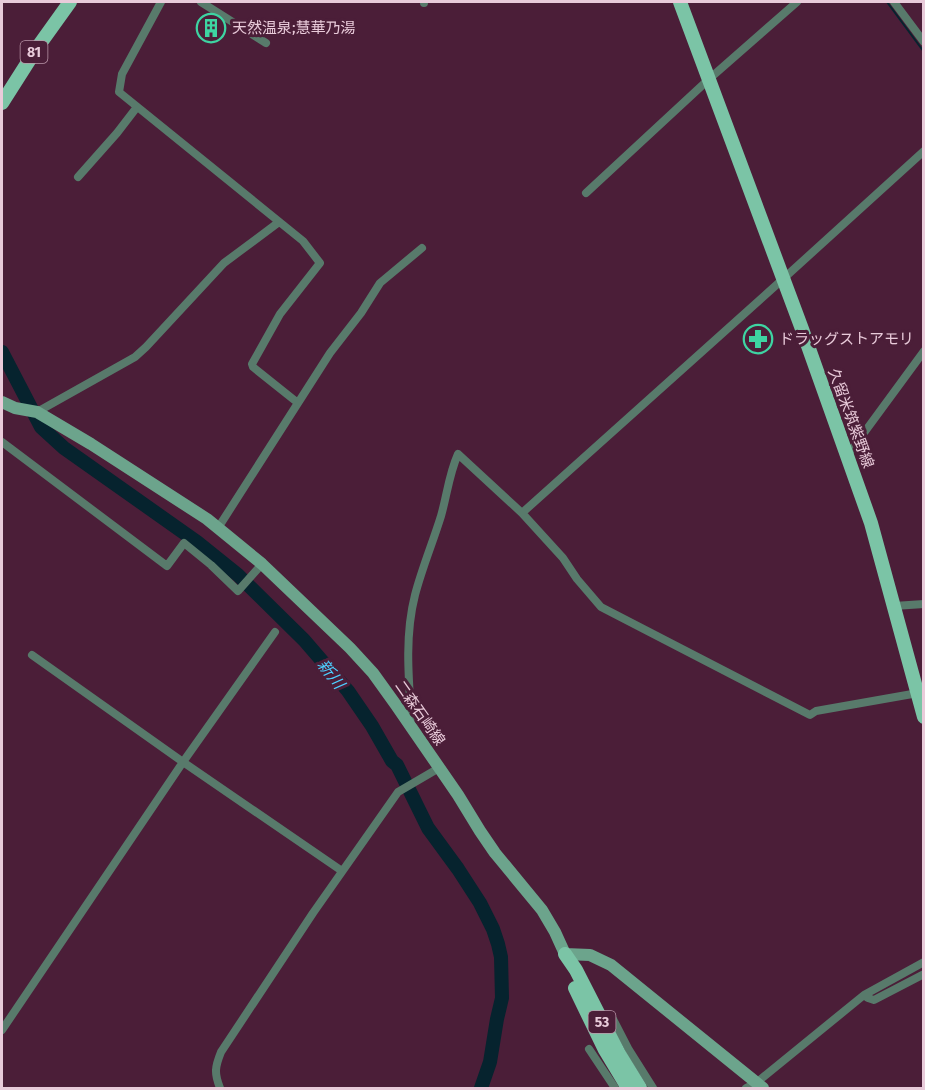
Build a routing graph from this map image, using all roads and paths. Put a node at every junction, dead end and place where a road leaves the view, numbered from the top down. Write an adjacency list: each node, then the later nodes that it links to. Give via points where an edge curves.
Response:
1 (70, 2): 10 (main road, 81)
2 (161, 2): 11 (street, via 122,74 119,92)
3 (201, 2): 8 (street)
4 (680, 2): 9 (main road, 久留米筑紫野線)
5 (797, 2): 9 (street)
6 (894, 2): 7 (street)
7 (924, 42)
8 (266, 43)
9 (708, 80): 14 (street); 17 (main road, 久留米筑紫野線)
10 (2, 103)
11 (137, 107): 13 (street); 15 (street)
12 (924, 150): 17 (street)
13 (78, 177)
14 (586, 193)
15 (279, 222): 20 (street, via 303,241 320,263 280,314 252,364); 21 (street, via 224,263 135,357)
16 (422, 248): 20 (street, via 380,283)
17 (783, 279): 23 (main road, 久留米筑紫野線); 24 (street)
18 (924, 351): 23 (street)
19 (2, 403): 21 (main road, 二森石崎線)
20 (298, 403): 25 (street)
21 (37, 412): 25 (main road, 二森石崎線)
22 (2, 442): 26 (street, via 167,566 184,543 238,591)
23 (847, 456): 28 (main road, 久留米筑紫野線, via 872,523)
24 (522, 513): 31 (street, via 601,607 810,715); 33 (street, via 458,454 409,627)
25 (218, 528): 26 (main road, 二森石崎線)
26 (262, 564): 33 (main road, 二森石崎線, via 362,660)
27 (924, 604): 28 (street)
28 (894, 606): 31 (main road, 久留米筑紫野線, via 915,670)
29 (275, 632): 34 (street)
30 (32, 655): 34 (street)
31 (918, 693): 32 (main road, 久留米筑紫野線)
32 (924, 717)
33 (412, 728): 35 (main road, 二森石崎線)
34 (183, 762): 36 (street); 42 (street)
35 (439, 768): 36 (street, via 398,792); 37 (main road, 二森石崎線, via 495,853 542,910)
36 (342, 871): 45 (street, via 221,1052 215,1073)
37 (565, 954): 44 (main road, via 590,955 611,966); 47 (main road, 53, via 568,973); 48 (main road, 53)
38 (924, 962): 40 (street)
39 (924, 974): 40 (street, via 874,1000)
40 (864, 995): 44 (street)
41 (612, 1019): 49 (street)
42 (2, 1030)
43 (590, 1049): 46 (street)
44 (755, 1087)
45 (220, 1089)
46 (615, 1089)
47 (628, 1089)
48 (640, 1089)
49 (653, 1089)

